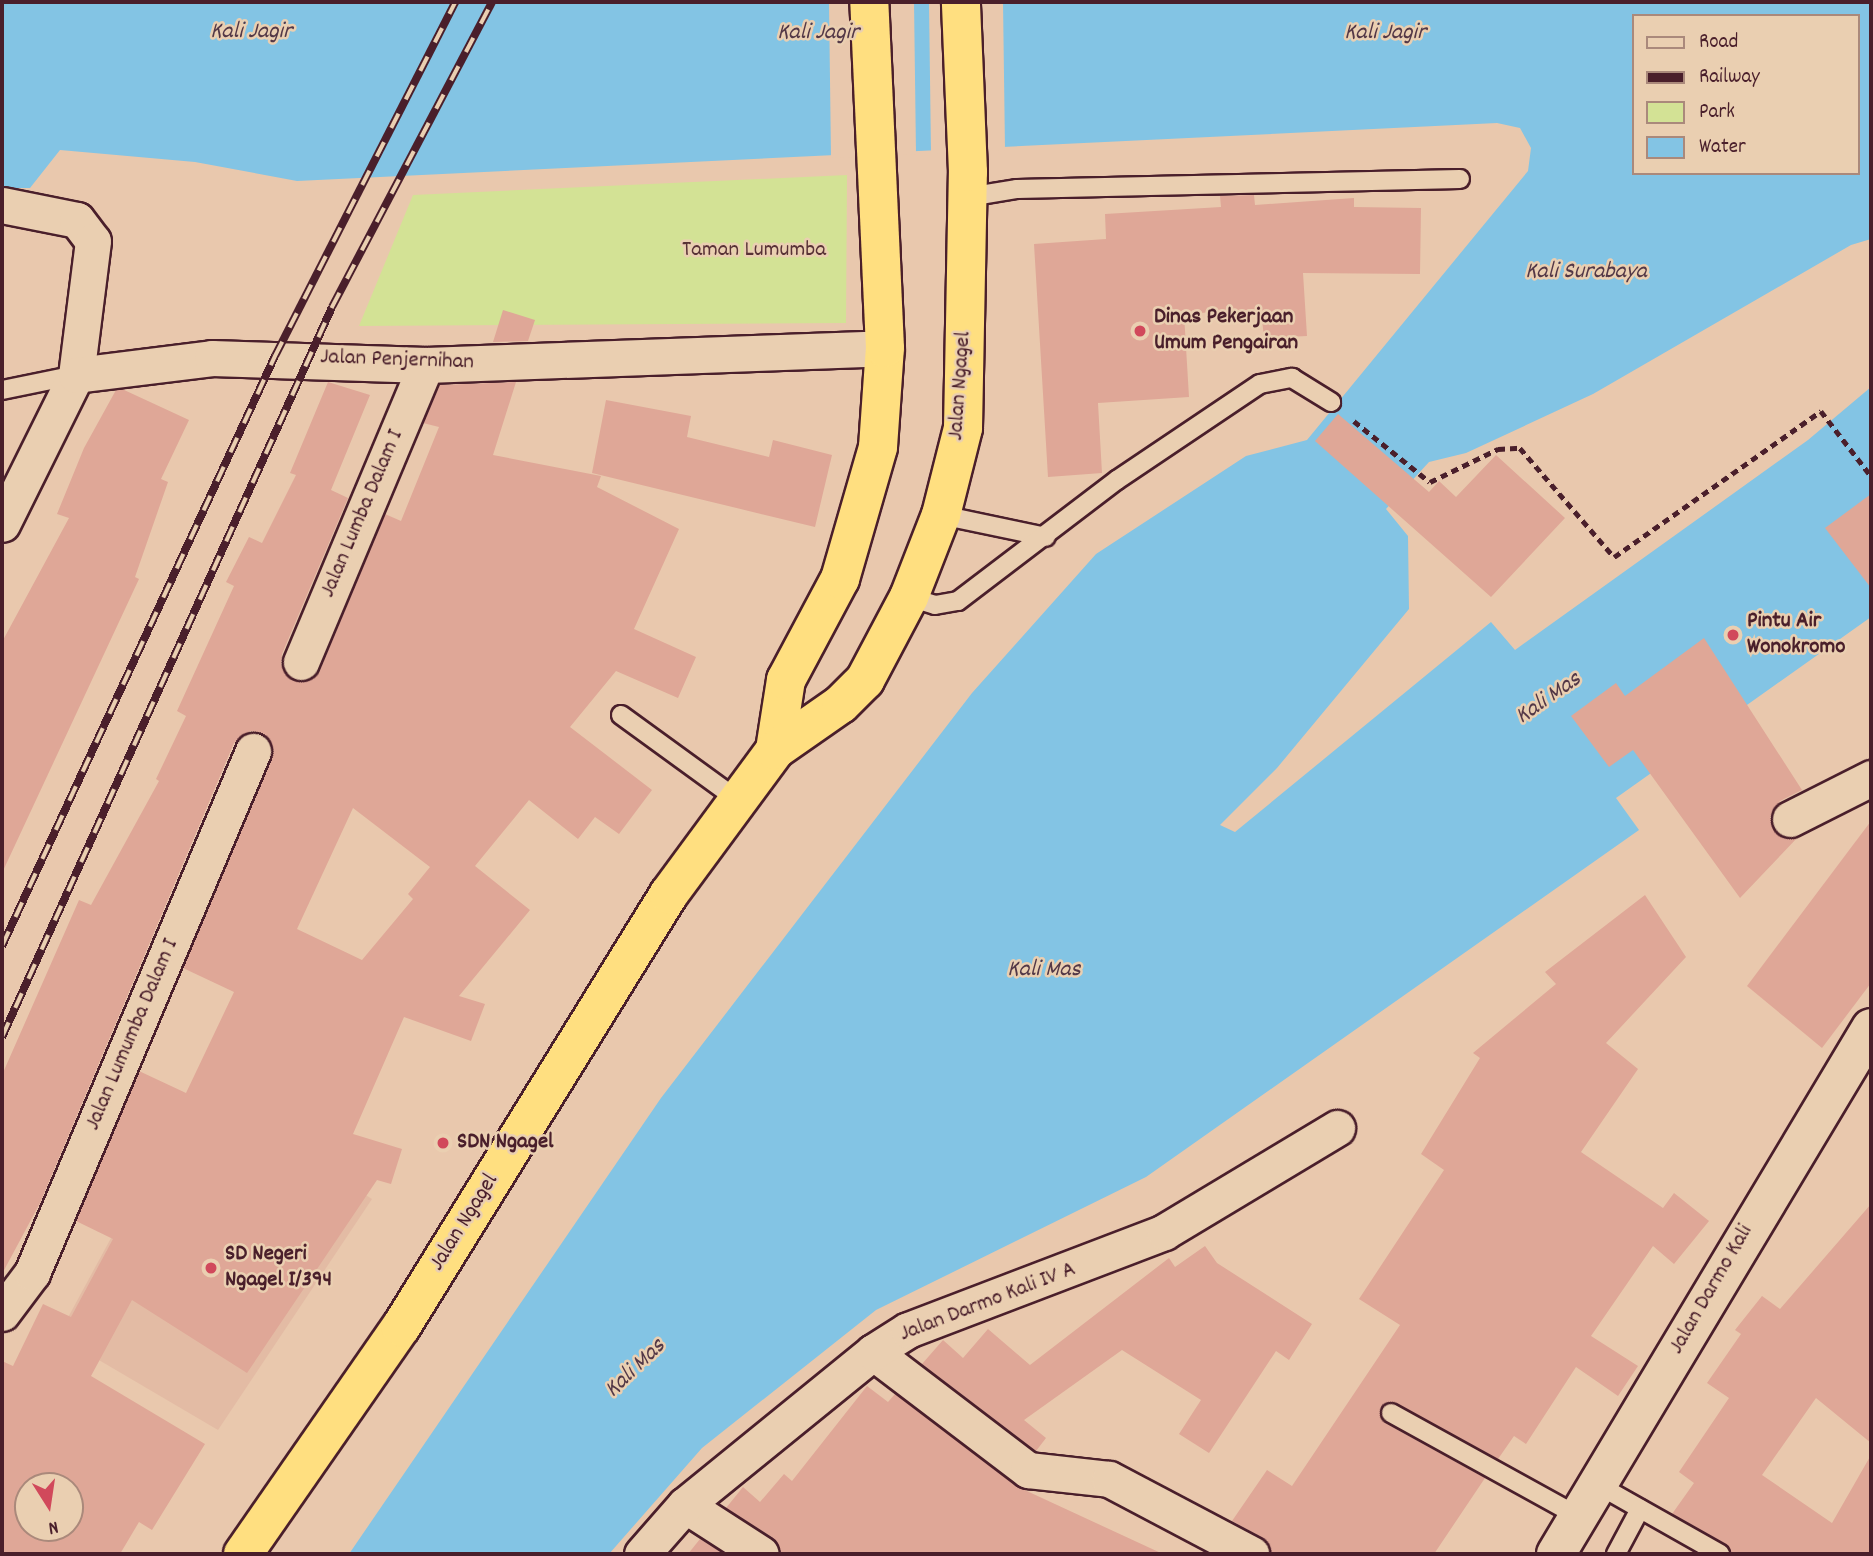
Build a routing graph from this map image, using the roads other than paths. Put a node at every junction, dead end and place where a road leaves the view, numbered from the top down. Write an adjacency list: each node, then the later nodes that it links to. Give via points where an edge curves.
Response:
1 (869, 2): 6 (highway, Jalan Ngagel)
2 (961, 2): 4 (highway, Jalan Ngagel)
3 (1460, 179): 4 (lane, via 1017,189)
4 (968, 184): 11 (highway, Jalan Ngagel, via 963,428)
5 (2, 205): 8 (street, via 77,220 89,231 93,241)
6 (885, 348): 7 (street, Jalan Penjernihan); 17 (highway, Jalan Ngagel, via 878,447 840,579 786,680)
7 (426, 365): 8 (street, Jalan Penjernihan, via 275,356); 15 (street, Jalan Lumba Dalam I)
8 (76, 375): 9 (lane); 12 (street)
9 (2, 390)
10 (1331, 402): 13 (lane, via 1292,378 1260,384 1116,480)
11 (941, 515): 13 (lane); 14 (highway, Jalan Ngagel)
12 (2, 524)
13 (1046, 537): 14 (lane, via 958,601 935,605)
14 (909, 597): 17 (highway, Jalan Ngagel, via 865,680 841,704)
15 (301, 662)
16 (621, 715): 20 (lane)
17 (775, 750): 20 (highway, Jalan Ngagel)
18 (253, 751): 24 (street, Jalan Lumumba Dalam I, via 32,1273)
19 (1871, 778): 21 (street)
20 (738, 800): 31 (highway, Jalan Ngagel, via 669,894 401,1327)
21 (1790, 819)
22 (1871, 1028): 27 (main road, Jalan Darmo Kali)
23 (1336, 1128): 25 (street, Jalan Darmo Kali IV A, via 1164,1232 933,1319)
24 (2, 1313)
25 (873, 1352): 28 (street, Jalan Darmo Kali IV A); 30 (street, via 1028,1470 1109,1479)
26 (1391, 1413): 27 (lane)
27 (1590, 1502): 29 (lane); 34 (main road, Jalan Darmo Kali)
28 (685, 1505): 32 (street, Jalan Darmo Kali IV A); 33 (street)
29 (1640, 1508): 35 (lane); 36 (lane)
30 (1232, 1550)
31 (243, 1554)
32 (642, 1554)
33 (761, 1554)
34 (1556, 1554)
35 (1616, 1554)
36 (1720, 1554)

